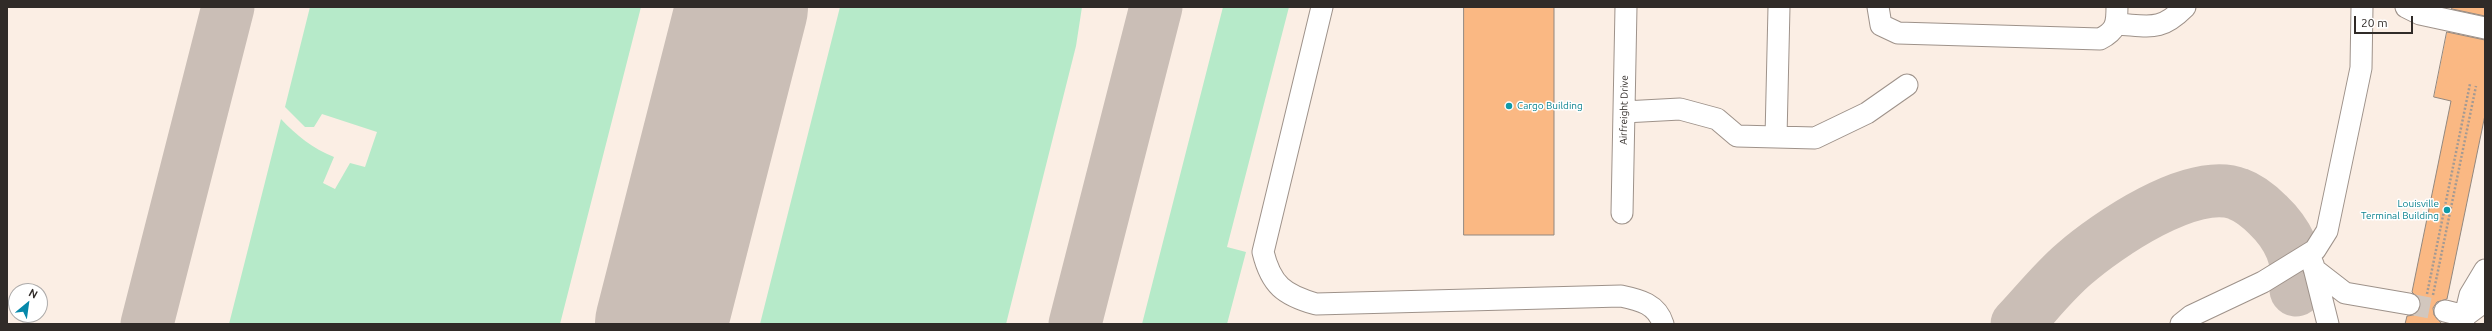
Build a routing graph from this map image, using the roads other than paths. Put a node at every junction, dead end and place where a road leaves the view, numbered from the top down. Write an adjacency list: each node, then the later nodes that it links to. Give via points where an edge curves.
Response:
1 (1322, 7): 20 (street, via 1263,252 1268,271 1277,285 1294,298 1316,304 1621,296 1651,306 1661,317)
2 (1626, 7): 11 (street, Airfreight Drive)
3 (1780, 7): 12 (street)
4 (1878, 7): 8 (street, via 1881,25 1898,33 2100,39 2111,33)
5 (2185, 7): 8 (street, via 2170,22 2152,27)
6 (2362, 7): 14 (street, via 2361,68 2327,230 2315,250)
7 (2406, 7): 9 (street, via 2420,14)
8 (2117, 15)
9 (2485, 28)
10 (1907, 85): 12 (street, via 1866,113 1815,138)
11 (1624, 112): 12 (street, via 1680,109 1717,119 1737,136); 13 (street, Airfreight Drive)
12 (1776, 137)
13 (1622, 213)
14 (2312, 261): 17 (street, via 2345,293); 21 (street, via 2191,316); 22 (street)
15 (2485, 270): 19 (street, via 2470,295)
16 (2485, 301): 19 (street)
17 (2418, 302)
18 (2438, 306): 19 (street)
19 (2464, 320)
20 (1663, 324)
21 (2181, 324)
22 (2328, 324)

